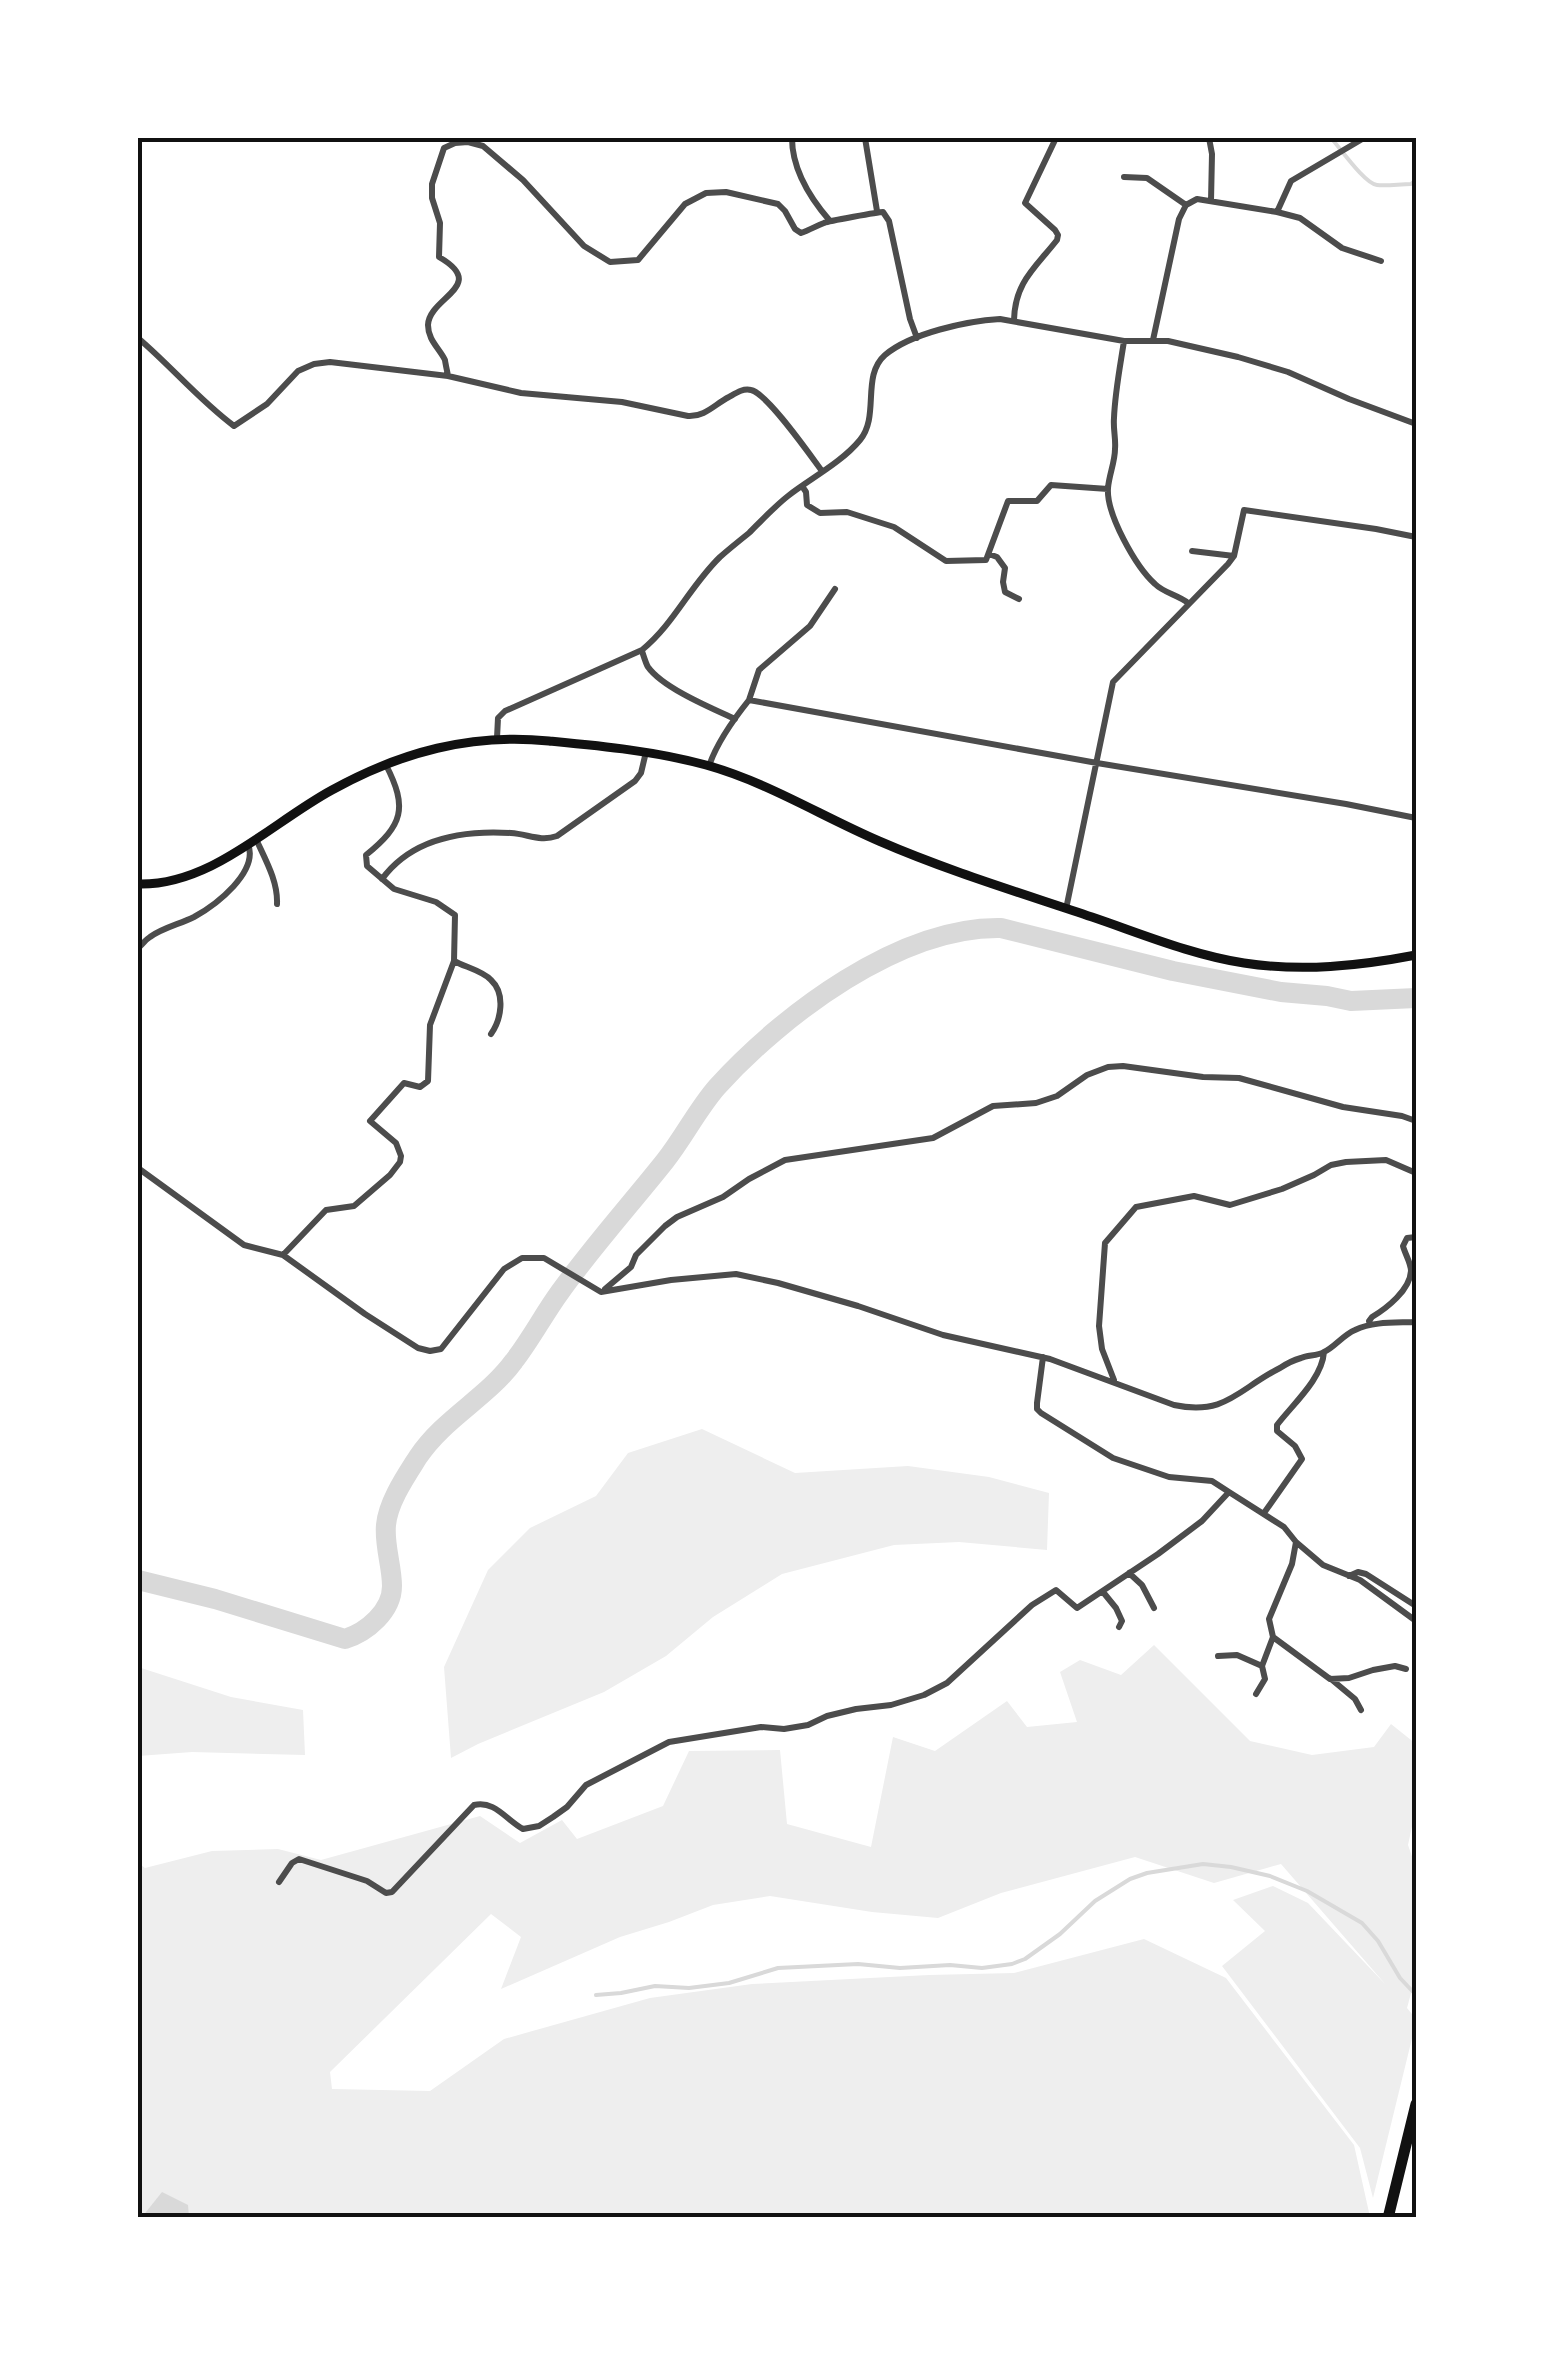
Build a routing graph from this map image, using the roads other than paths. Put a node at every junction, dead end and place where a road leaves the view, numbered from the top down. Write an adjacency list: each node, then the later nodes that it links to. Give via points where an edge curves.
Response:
1 (792, 138): 12 (street, via 796,167)
2 (864, 138): 10 (street)
3 (1056, 138): 14 (street, via 1026,202 1057,240 1019,288)
4 (1209, 138): 8 (street)
5 (1364, 138): 6 (street)
6 (1351, 142): 11 (street, via 1291,181)
7 (1124, 178): 9 (street, via 1147,178)
8 (1211, 200): 9 (street); 11 (street)
9 (1186, 205): 17 (street)
10 (877, 211): 12 (street); 16 (street, via 888,221)
11 (1278, 212): 13 (street)
12 (830, 221): 19 (street, via 801,233 778,204 706,193 685,204 638,260 610,262 584,246 484,146 454,143 440,153 432,198 440,223 438,256 458,277 428,327)
13 (1380, 261)
14 (1014, 320): 16 (street, via 983,320); 18 (street)
15 (138, 338): 19 (street, via 234,426 314,364)
16 (917, 338): 21 (street, via 880,360 866,431)
17 (1153, 340): 18 (street); 20 (street, via 1288,372)
18 (1124, 341): 23 (street)
19 (448, 376): 21 (street, via 688,416 745,389 756,391)
20 (1416, 424)
21 (822, 471): 22 (street)
22 (802, 486): 26 (street, via 814,510 874,518 946,560 984,560); 31 (street, via 719,558)
23 (1108, 489): 26 (street, via 1051,485 1037,501 1008,501); 30 (street, via 1131,555 1158,588)
24 (1416, 537): 27 (street, via 1244,510)
25 (1192, 551): 27 (street)
26 (988, 554): 29 (street, via 1003,562 1005,592)
27 (1234, 556): 30 (street)
28 (834, 590): 32 (street, via 810,626 760,670)
29 (1019, 599)
30 (1188, 603): 36 (street, via 1114,682)
31 (642, 650): 33 (street, via 666,682); 34 (street, via 504,712)
32 (749, 700): 33 (street); 36 (street)
33 (734, 719): 38 (street)
34 (497, 738): 35 (main road); 37 (main road)
35 (646, 752): 38 (main road); 41 (street, via 635,781 557,836 447,836 405,855)
36 (1097, 763): 39 (street); 44 (street)
37 (386, 764): 40 (main road); 41 (street, via 398,798 397,822 365,858)
38 (709, 766): 44 (main road, via 878,841)
39 (1416, 818)
40 (252, 841): 42 (main road, via 188,875); 43 (street, via 274,880); 46 (street, via 248,867 218,902)
41 (382, 878): 49 (street, via 455,915)
42 (138, 884)
43 (276, 904)
44 (1066, 908): 48 (main road, via 1243,963 1310,968)
45 (138, 933): 46 (street)
46 (152, 936): 47 (street)
47 (138, 948)
48 (1416, 955)
49 (454, 962): 50 (street, via 495,986 500,1018); 55 (street, via 430,1025 428,1081 420,1087 404,1083 370,1121 396,1143 400,1162 354,1206 326,1210)
50 (491, 1034)
51 (1416, 1122): 57 (street, via 1238,1078 1108,1067 1057,1096 993,1106 933,1138 785,1160 677,1217)
52 (138, 1168): 55 (street, via 244,1244)
53 (1416, 1173): 62 (street, via 1386,1160 1346,1162 1230,1205 1194,1196 1136,1206 1105,1243 1098,1326)
54 (1416, 1237): 56 (street, via 1402,1246)
55 (283, 1255): 57 (street, via 430,1351 442,1348 512,1263 549,1261)
56 (1414, 1274): 59 (street)
57 (605, 1290): 61 (street, via 736,1274)
58 (1416, 1322): 59 (street)
59 (1370, 1325): 60 (street)
60 (1324, 1352): 62 (street, via 1276,1369 1213,1407 1174,1405); 64 (street, via 1315,1376 1277,1425 1302,1459)
61 (1043, 1357): 62 (street); 63 (street, via 1041,1413 1113,1458 1170,1477 1212,1481)
62 (1115, 1381)
63 (1229, 1492): 64 (street); 66 (street, via 1202,1521)
64 (1264, 1513): 65 (street)
65 (1296, 1542): 67 (street); 73 (street, via 1269,1619)
66 (1129, 1573): 68 (street); 70 (street)
67 (1349, 1576): 69 (street, via 1366,1574); 71 (street)
68 (1103, 1592): 72 (street, via 1122,1621); 80 (street, via 1077,1608 1050,1592 947,1684 924,1696 808,1725 669,1742 586,1785 539,1826 523,1829 492,1806 474,1805 392,1892 300,1859)
69 (1416, 1606)
70 (1154, 1608)
71 (1416, 1621)
72 (1119, 1628)
73 (1272, 1637): 75 (street); 77 (street)
74 (1218, 1656): 75 (street, via 1237,1655)
75 (1262, 1666): 78 (street, via 1265,1679)
76 (1406, 1668): 77 (street)
77 (1330, 1679): 79 (street)
78 (1256, 1694)
79 (1360, 1710)
80 (279, 1882)
81 (1416, 2104): 82 (highway)
82 (1388, 2218)

